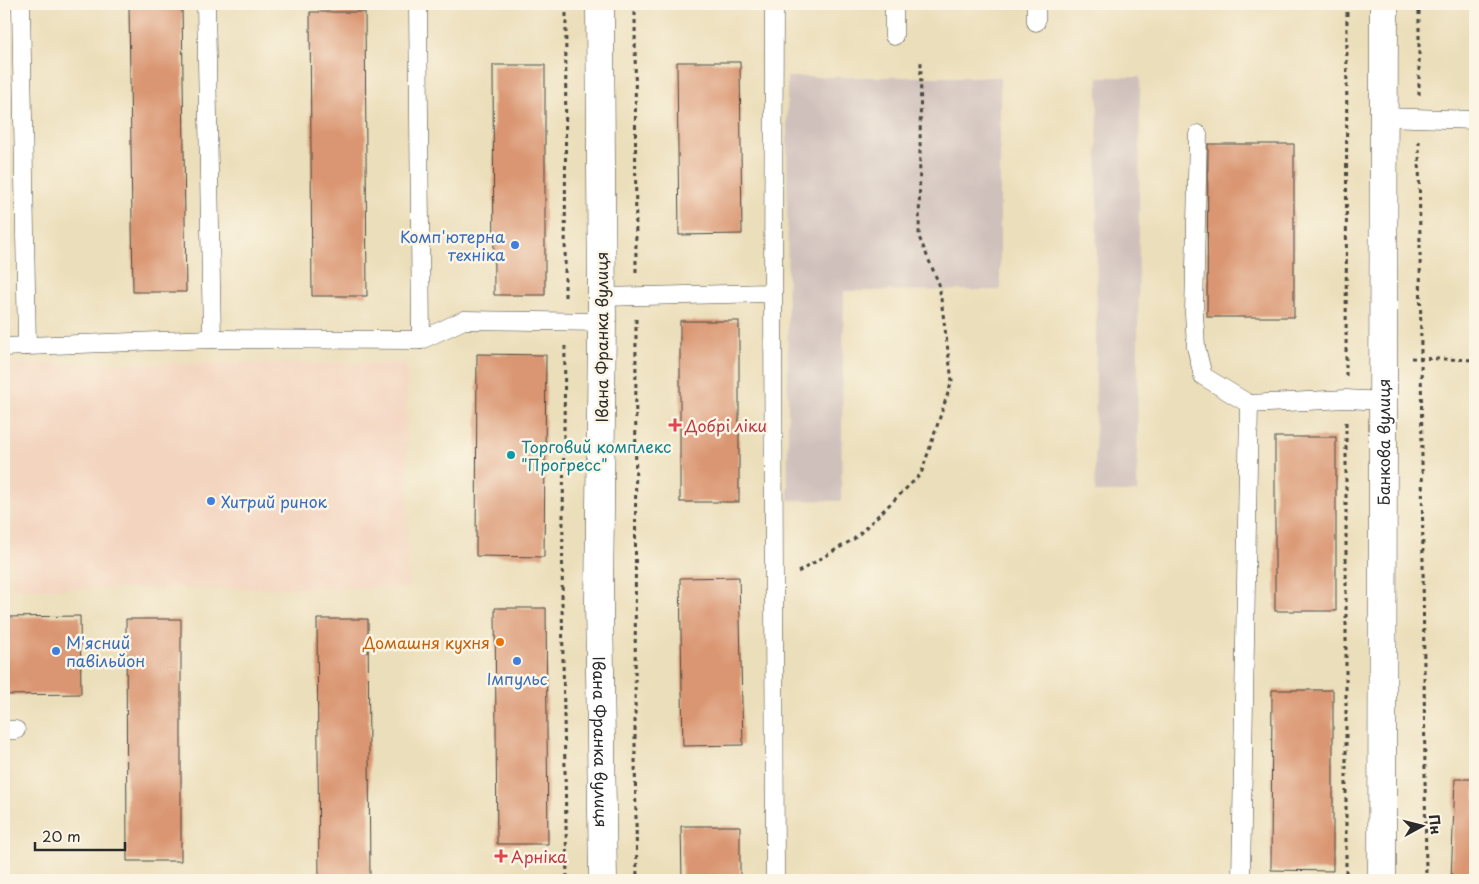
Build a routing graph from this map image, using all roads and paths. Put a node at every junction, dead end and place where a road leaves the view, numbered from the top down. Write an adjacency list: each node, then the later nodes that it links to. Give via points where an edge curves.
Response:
1 (21, 4): 26 (lane)
2 (206, 4): 24 (lane)
3 (418, 4): 25 (lane)
4 (566, 4): 23 (path)
5 (600, 4): 22 (street, Івана Франка вулиця)
6 (635, 4): 21 (path)
7 (774, 4): 20 (lane)
8 (894, 4): 14 (lane)
9 (1036, 4): 13 (lane)
10 (1347, 4): 31 (path)
11 (1384, 4): 16 (street, Банкова вулиця)
12 (1419, 4): 17 (path)
13 (1036, 22)
14 (894, 36)
15 (921, 61): 34 (path, via 919,237 939,284 952,381 921,474 854,539)
16 (1384, 117): 17 (lane); 28 (street, Банкова вулиця)
17 (1419, 117): 18 (lane); 29 (path)
18 (1475, 120)
19 (1198, 134): 33 (lane, via 1196,346 1203,376)
20 (773, 293): 21 (lane); 34 (lane)
21 (636, 297): 22 (lane); 37 (path)
22 (602, 309): 23 (lane); 36 (street, Івана Франка вулиця, via 599,602)
23 (565, 321): 25 (lane, via 464,320); 35 (path, via 562,603)
24 (212, 340): 25 (lane); 26 (lane)
25 (421, 340)
26 (27, 346): 27 (lane)
27 (4, 347)
28 (1383, 357): 29 (path); 32 (street, Банкова вулиця)
29 (1421, 358): 30 (path); 42 (path)
30 (1475, 360)
31 (1346, 399): 32 (lane); 33 (lane); 40 (path)
32 (1383, 401): 41 (street, Банкова вулиця)
33 (1249, 404): 39 (lane)
34 (774, 586): 38 (lane)
35 (567, 880)
36 (603, 880)
37 (637, 880)
38 (775, 880)
39 (1241, 880)
40 (1346, 880)
41 (1382, 880)
42 (1426, 880)

